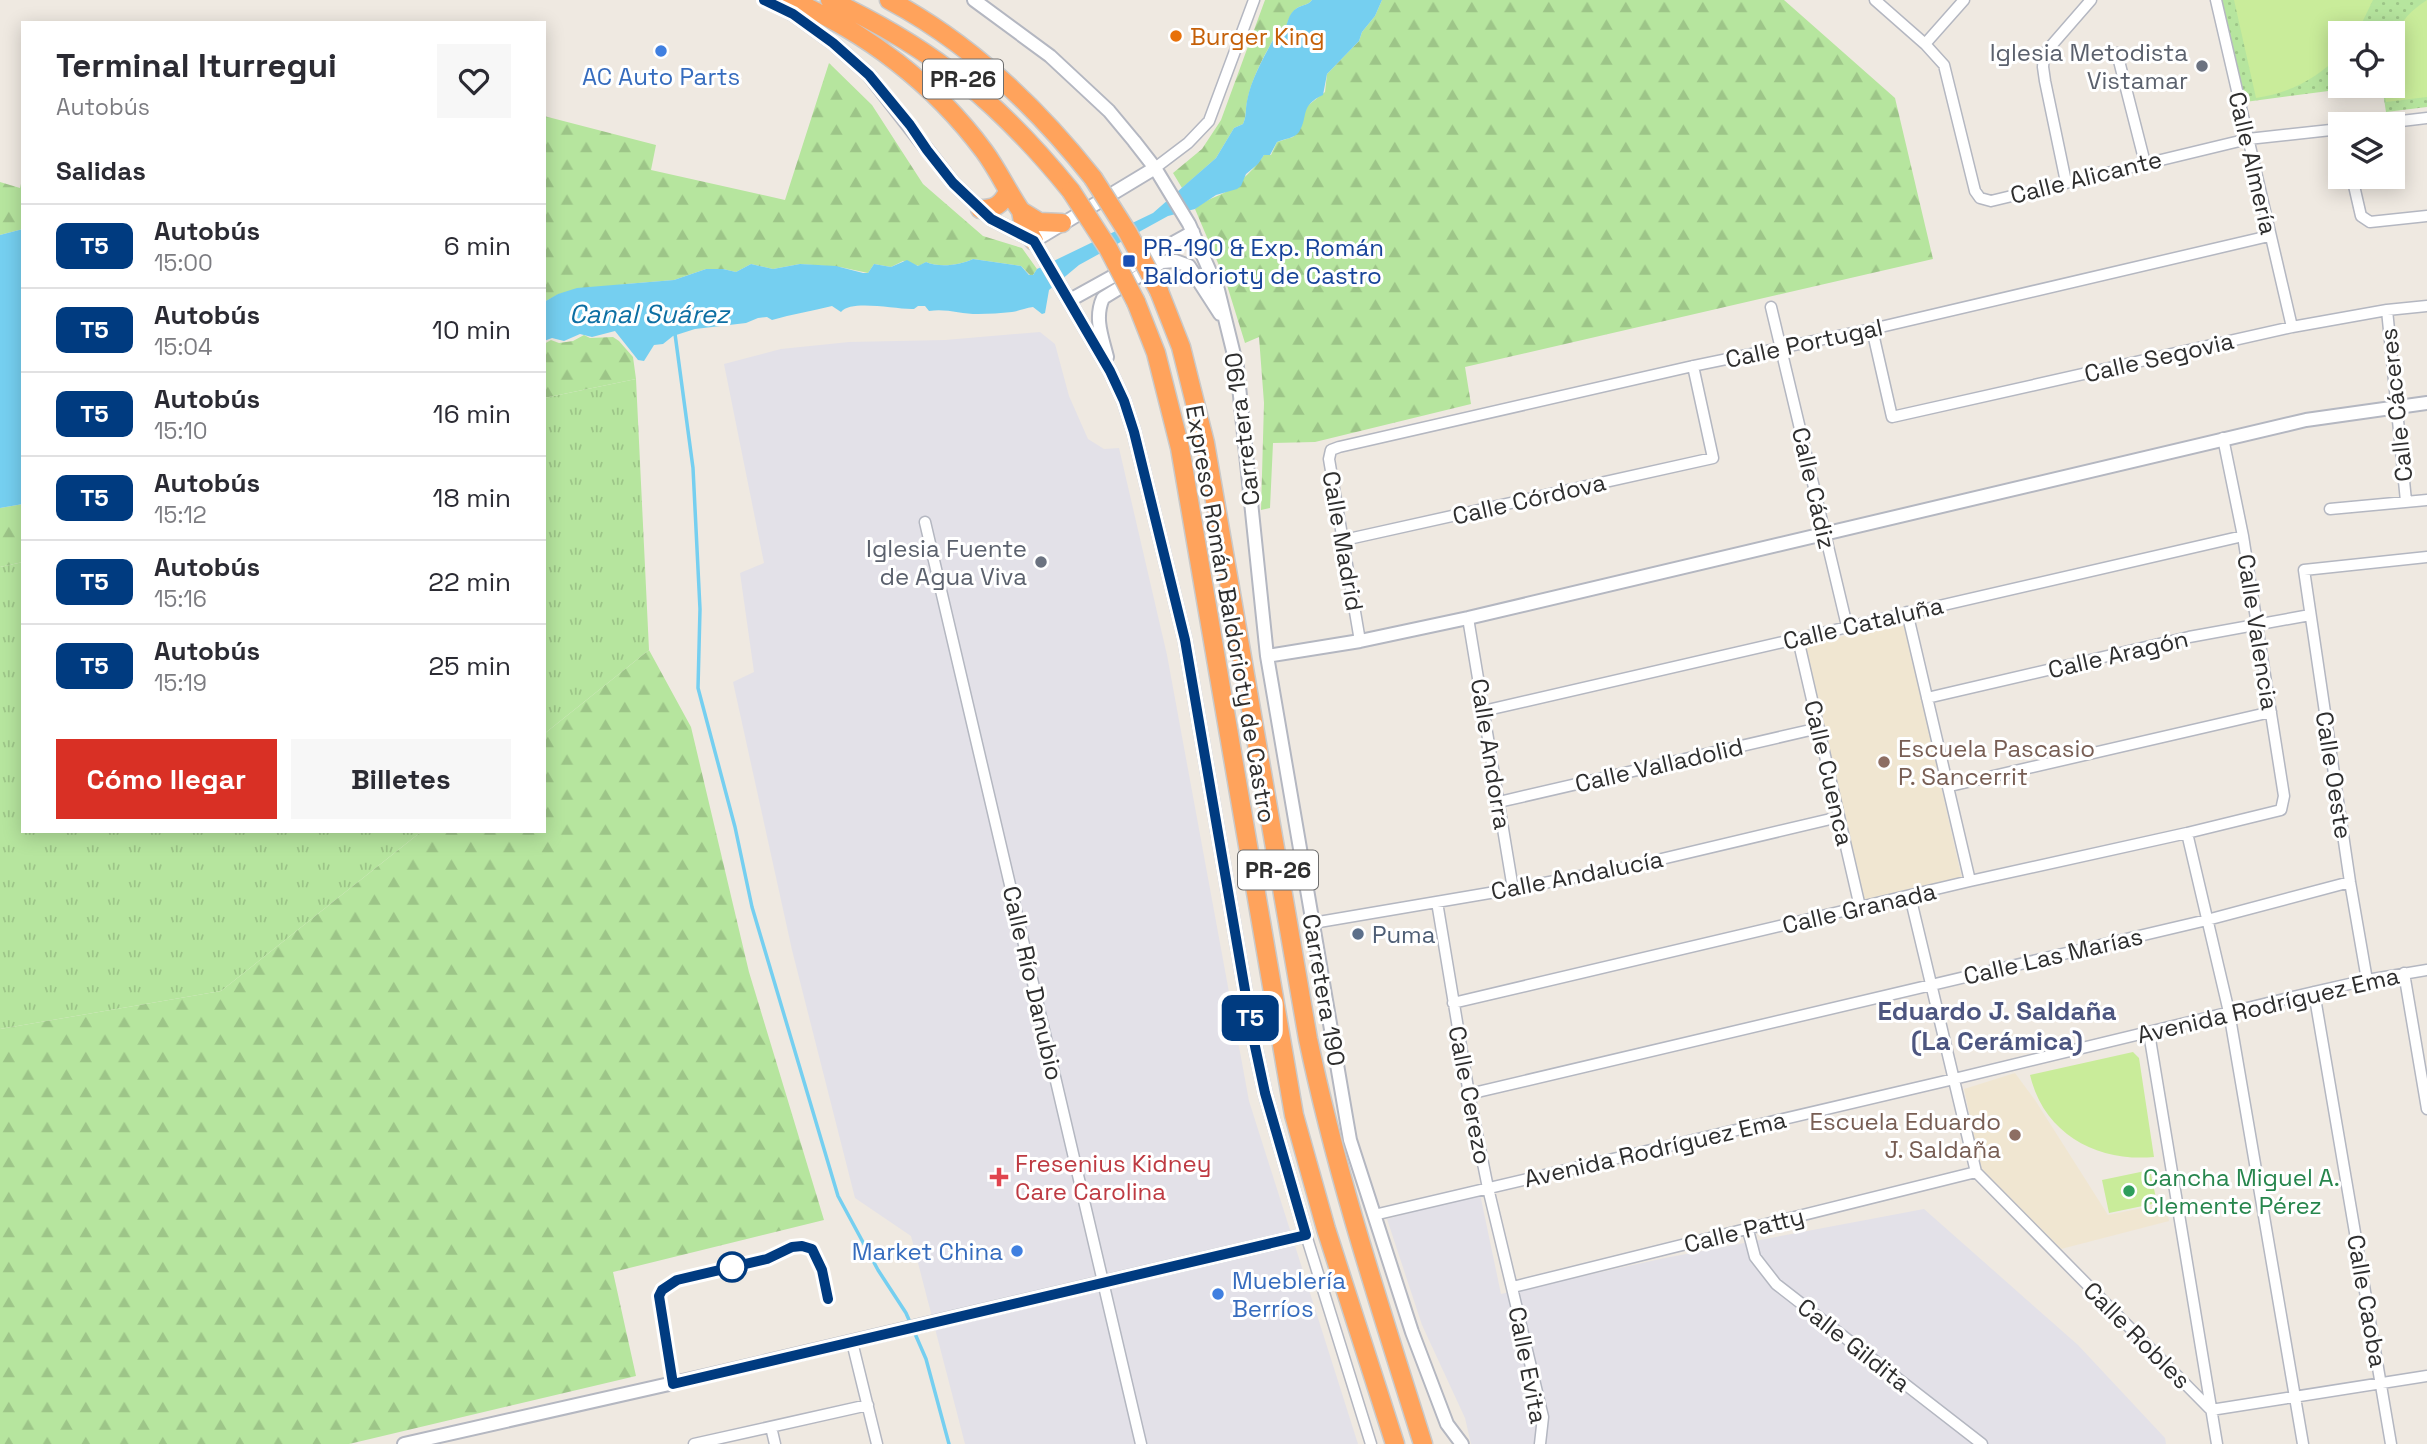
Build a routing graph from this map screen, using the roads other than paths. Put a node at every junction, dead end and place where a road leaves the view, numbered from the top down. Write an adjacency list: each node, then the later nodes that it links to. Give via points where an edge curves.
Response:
1 (765, 0): 22 (street, via 801,20 869,75 953,183)
2 (790, 0): 21 (highway, via 844,26 913,77 970,133)
3 (830, 0): 107 (highway, Expreso Román Baldorioty de Castro / PR-26, bridge, via 886,27 956,73 1021,132 1071,191 1108,248 1156,353 1180,448 1294,1115)
4 (888, 0): 108 (highway, Expreso Román Baldorioty de Castro / PR-26, bridge, via 933,26 1010,85 1045,120 1093,178 1128,233 1159,290 1181,347 1205,443 1323,1110)
5 (974, 0): 18 (street, Carretera 190, via 1086,88)
6 (1254, 0): 18 (street, via 1209,121)
7 (1875, 0): 11 (street, Calle Alicante)
8 (1964, 0): 11 (street)
9 (2091, 0): 19 (street, via 2044,54 2045,81)
10 (2216, 0): 16 (street, Calle Almería)
11 (1925, 44): 19 (street, Calle Alicante, via 1944,65 1980,198 1991,201)
12 (2117, 53): 17 (street)
13 (2427, 118): 14 (street)
14 (2405, 121)
15 (2328, 130): 16 (street, Calle Alicante)
16 (2248, 139): 17 (street, Calle Alicante); 27 (street, Calle Almería)
17 (2145, 163): 19 (street, Calle Alicante)
18 (1155, 168): 25 (street); 26 (street, Carretera 190)
19 (2066, 182)
20 (2355, 189): 24 (street, via 2361,216 2369,221)
21 (1008, 192): 22 (highway, via 996,207); 23 (highway)
22 (980, 209): 28 (street)
23 (1021, 211): 25 (highway, via 1039,222); 28 (highway)
24 (2427, 216)
25 (1062, 223): 28 (street)
26 (1191, 228): 29 (street); 34 (street, Carretera 190)
27 (2269, 236): 33 (street, Calle Almería); 35 (street, Calle Portugal)
28 (1039, 248): 29 (street)
29 (1072, 304): 38 (street)
30 (2427, 306): 32 (street, Calle Segovia)
31 (1771, 307): 36 (street, Calle Cádiz)
32 (2387, 310): 33 (street, Calle Segovia); 40 (street, Calle Cáceres)
33 (2292, 327): 35 (street, Calle Segovia, via 1892,417)
34 (1229, 328): 38 (street, via 1189,266 1162,262 1102,298 1098,321); 58 (street, Carretera 190)
35 (1872, 329): 36 (street, Calle Portugal)
36 (1782, 349): 37 (street, Calle Portugal); 47 (street, Calle Cádiz)
37 (1693, 366): 42 (street, Calle Portugal); 49 (street, Calle Córdova, via 1713,458)
38 (1110, 371): 91 (street, via 1134,432 1185,640 1253,1037)
39 (2427, 403): 40 (street)
40 (2397, 406): 41 (street); 44 (street, Calle Cáceres)
41 (2223, 438): 47 (street); 48 (street, Calle Valencia)
42 (1339, 447): 49 (street, Calle Madrid, via 1331,450 1329,459)
43 (2427, 500): 44 (street)
44 (2406, 501): 45 (street)
45 (2330, 509)
46 (925, 522): 92 (street, Calle Río Danubio)
47 (1825, 532): 53 (street); 55 (street, Calle Cádiz)
48 (2243, 536): 51 (street, Calle Cataluña); 54 (street, Calle Valencia)
49 (1344, 540): 57 (street, Calle Madrid)
50 (2427, 557): 52 (street, Calle Oeste, via 2304,570)
51 (1907, 612): 55 (street, Calle Cataluña); 59 (street)
52 (2310, 615): 54 (street, Calle Aragón); 69 (street, Calle Oeste)
53 (1468, 618): 57 (street); 60 (street, Calle Andorra)
54 (2258, 623): 59 (street, Calle Aragón); 61 (street, Calle Valencia)
55 (1847, 626): 56 (street, Calle Cataluña)
56 (1798, 639): 60 (street, Calle Cataluña); 62 (street, Calle Cuenca)
57 (1360, 641): 58 (street)
58 (1267, 656): 75 (street, Carretera 190)
59 (1927, 698): 63 (street)
60 (1483, 711): 64 (street, Calle Andorra)
61 (2271, 712): 63 (street); 65 (street, Calle Valencia, via 2284,796 2281,810)
62 (1819, 728): 64 (street, Calle Valladolid); 66 (street, Calle Cuenca)
63 (1950, 786): 68 (street)
64 (1499, 802): 70 (street, Calle Andorra)
65 (2265, 814): 67 (street, Calle Granada)
66 (1839, 817): 70 (street, Calle Andalucía); 73 (street, Calle Cuenca)
67 (2186, 834): 68 (street, Calle Granada); 74 (street)
68 (1970, 881): 71 (street, Calle Granada)
69 (2350, 882): 74 (street, Calle Las Marías); 78 (street, Calle Oeste)
70 (1513, 889): 72 (street, Calle Andalucía)
71 (1910, 896): 73 (street, Calle Granada); 79 (street)
72 (1437, 902): 75 (street, Calle Andalucía); 81 (street, Calle Cerezo)
73 (1860, 907): 81 (street, Calle Granada)
74 (2207, 920): 79 (street, Calle Las Marías); 82 (street)
75 (1313, 923): 89 (street, Carretera 190, via 1346,1117)
76 (2427, 970): 77 (street, Avenida Rodríguez Ema)
77 (2404, 974): 78 (street, Avenida Rodríguez Ema); 86 (street)
78 (2367, 980): 80 (street, Avenida Rodríguez Ema)
79 (1931, 984): 84 (street); 85 (street, Calle Las Marías)
80 (2314, 992): 82 (street, Avenida Rodríguez Ema); 96 (street, Calle Caoba)
81 (1453, 1003): 85 (street, Calle Cerezo)
82 (2229, 1012): 83 (street, Avenida Rodríguez Ema); 97 (street)
83 (2149, 1033): 84 (street, Avenida Rodríguez Ema); 99 (street)
84 (1954, 1079): 87 (street); 88 (street, Avenida Rodríguez Ema)
85 (1469, 1094): 88 (street, Calle Cerezo)
86 (2427, 1109)
87 (1976, 1172): 90 (street, Calle Patty); 99 (street, Calle Robles)
88 (1488, 1188): 89 (street, Avenida Rodríguez Ema); 93 (street, Calle Cerezo)
89 (1374, 1215): 109 (street, Carretera 190, via 1447,1424)
90 (1748, 1230): 93 (street, Calle Patty); 111 (street, Calle Gildita, via 1755,1257 1776,1284)
91 (1306, 1235): 92 (street); 106 (street)
92 (1104, 1283): 94 (street); 105 (street, Calle Río Danubio)
93 (1513, 1287): 110 (street, Calle Evita, via 1543,1417)
94 (852, 1342): 98 (street); 101 (street)
95 (2427, 1376): 96 (street, Calle Robles)
96 (2381, 1383): 97 (street, Calle Robles); 114 (street, Calle Caoba)
97 (2295, 1397): 99 (street, Calle Robles); 113 (street)
98 (868, 1405): 100 (street); 104 (street)
99 (2211, 1410): 112 (street)
100 (771, 1427): 102 (street); 103 (street)
101 (409, 1443)
102 (694, 1444)
103 (775, 1444)
104 (877, 1444)
105 (1141, 1444)
106 (1371, 1444)
107 (1395, 1444)
108 (1423, 1444)
109 (1462, 1444)
110 (1540, 1444)
111 (1982, 1444)
112 (2217, 1444)
113 (2303, 1444)
114 (2391, 1444)

